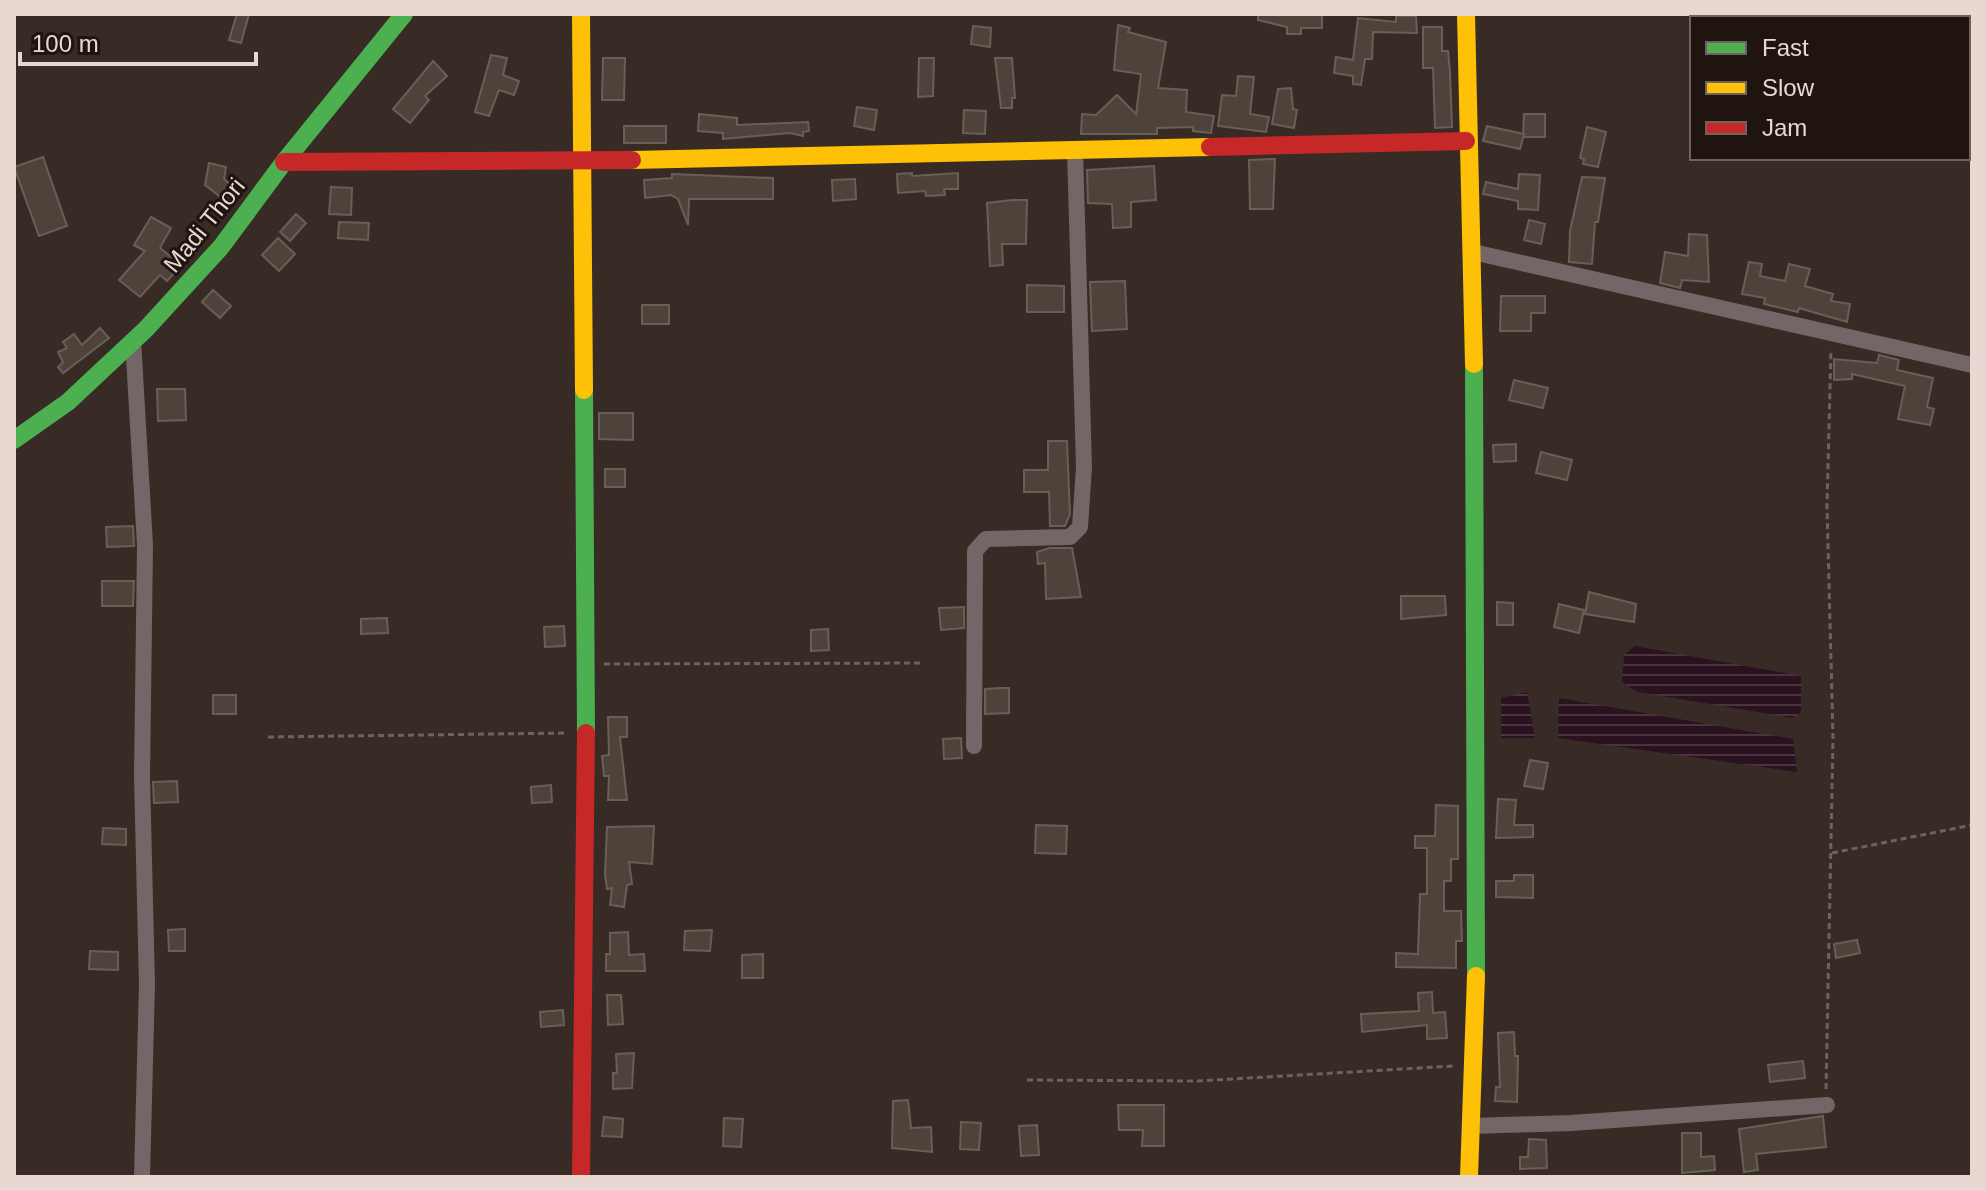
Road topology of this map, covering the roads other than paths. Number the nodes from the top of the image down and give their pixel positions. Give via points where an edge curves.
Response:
1 (404, 14) edge
2 (581, 14) edge
3 (1466, 14) edge
4 (1466, 141) junction
5 (1075, 150) junction
6 (584, 161) junction
7 (284, 162) junction
8 (1473, 252) junction
9 (133, 340) junction
10 (1972, 365) edge
11 (14, 440) edge
12 (974, 746) dead end
13 (1827, 1105) road end
14 (1471, 1126) junction
15 (142, 1177) edge
16 (581, 1177) edge
17 (1469, 1177) edge

1 - 7 street, Madi Thori
2 - 6 street
3 - 4 street
4 - 5 street
4 - 8 street
5 - 6 street
5 - 12 street via 1084,467 1080,527 1070,537 986,539 975,551
6 - 7 street
6 - 16 street via 587,664
7 - 9 street, Madi Thori via 221,247
8 - 10 street
8 - 14 street via 1477,919
9 - 11 street, Madi Thori via 68,402
9 - 15 street via 145,545 142,777 147,984
13 - 14 street
14 - 17 street

